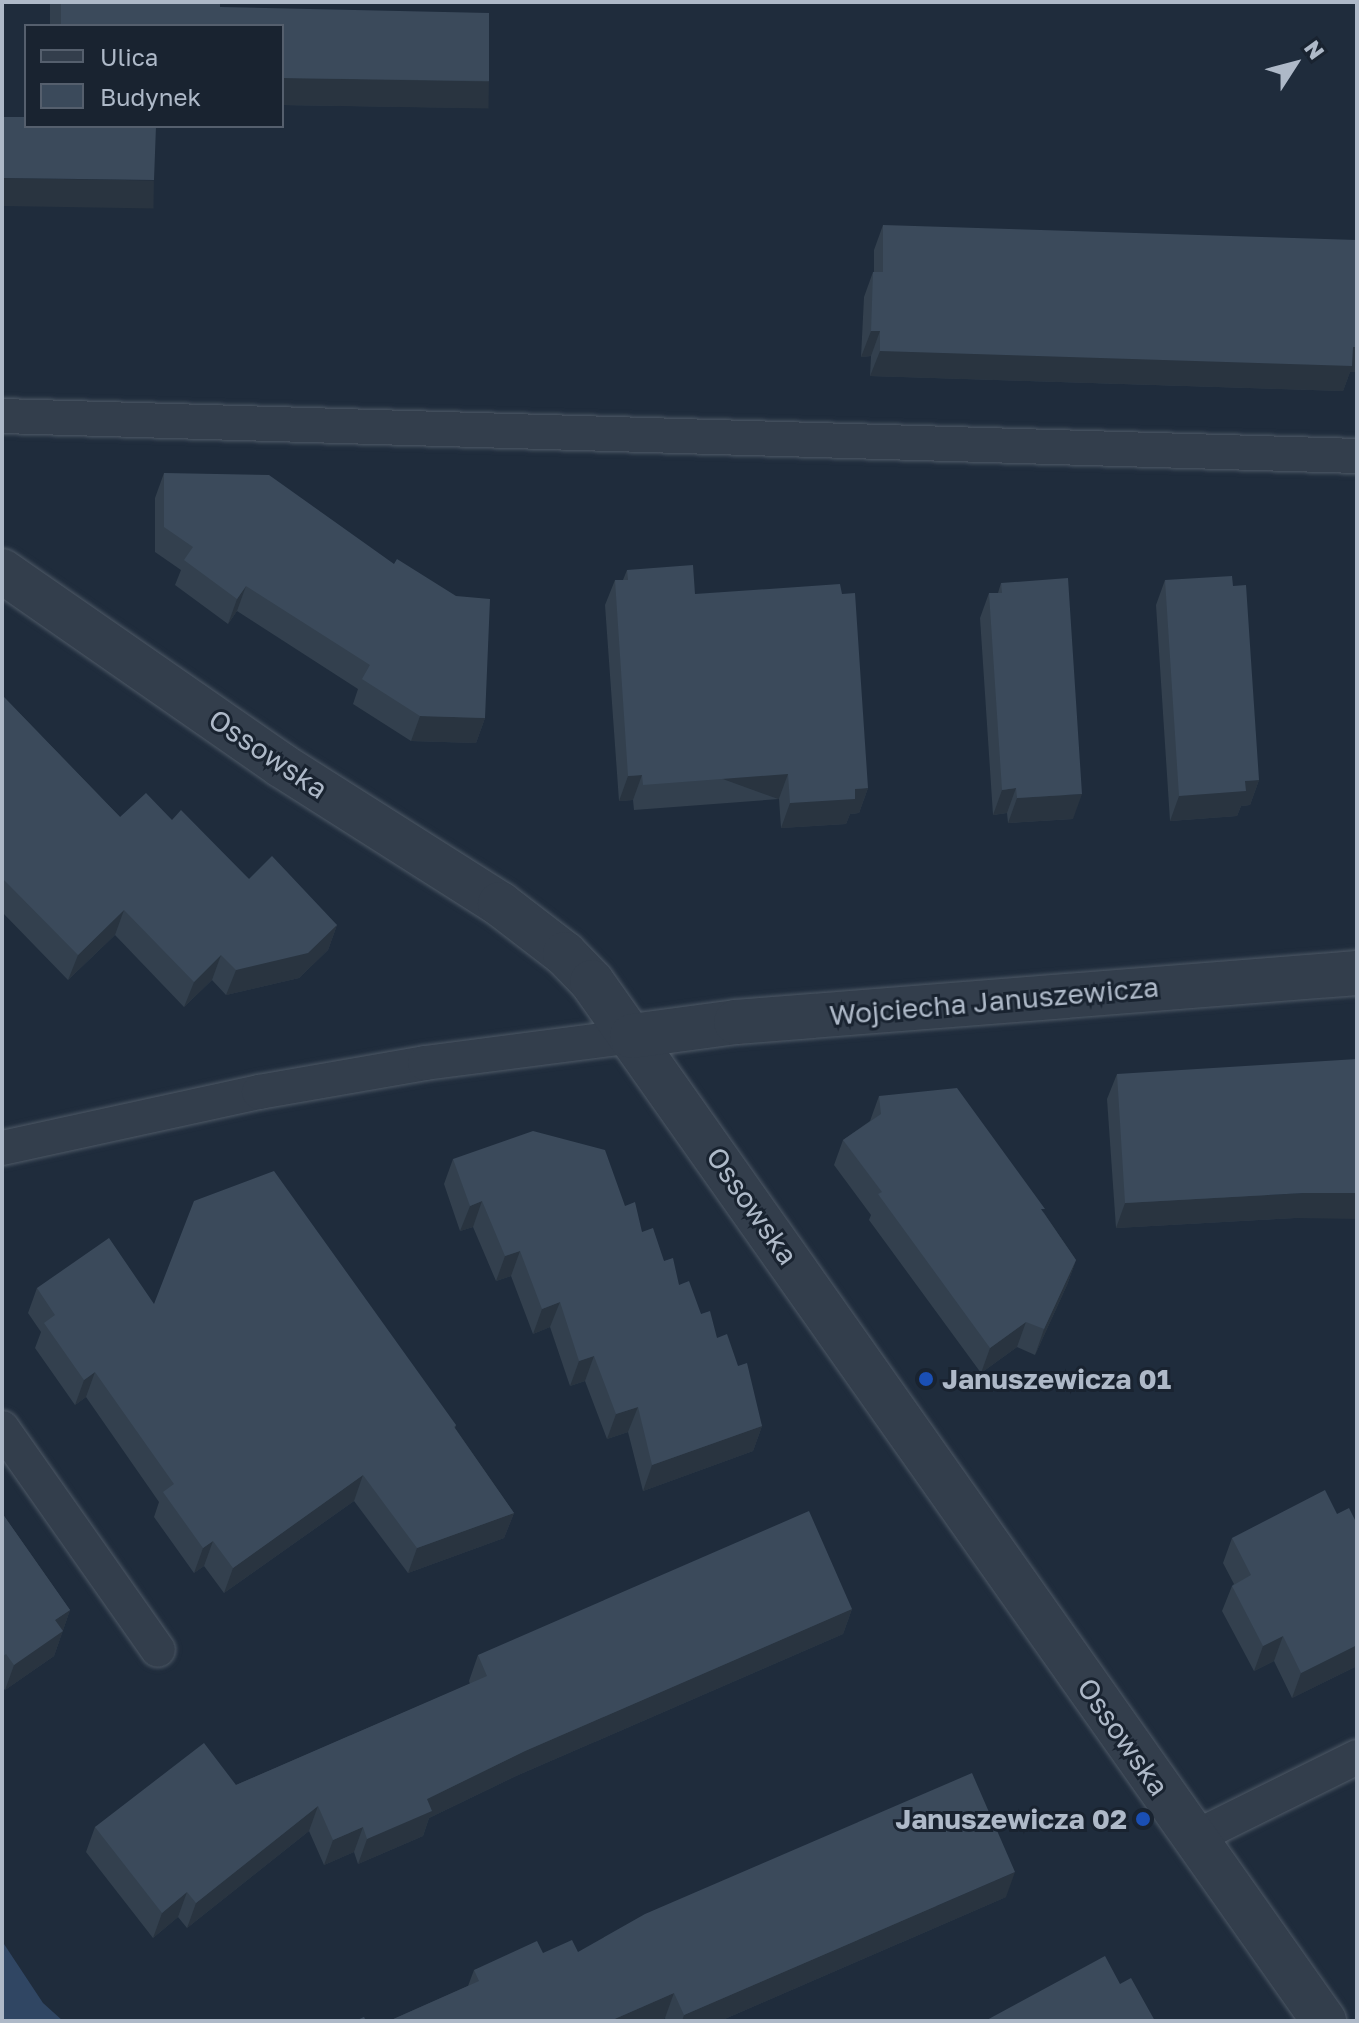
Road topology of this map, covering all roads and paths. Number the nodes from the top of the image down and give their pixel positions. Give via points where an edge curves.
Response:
1 (2, 416) edge
2 (1357, 456) edge
3 (2, 571) edge
4 (1357, 973) edge
5 (632, 1036) junction
6 (2, 1148) edge
7 (2, 1428) edge
8 (158, 1650) dead end
9 (1357, 1757) edge
10 (1194, 1838) junction
11 (1324, 2021) edge

1 - 2 lane
3 - 5 street, Ossowska via 281,765 534,927 592,982
4 - 5 street, Wojciecha Januszewicza via 736,1022
5 - 6 lane via 425,1063
5 - 10 street, Ossowska
7 - 8 lane
9 - 10 lane
10 - 11 street, Ossowska

